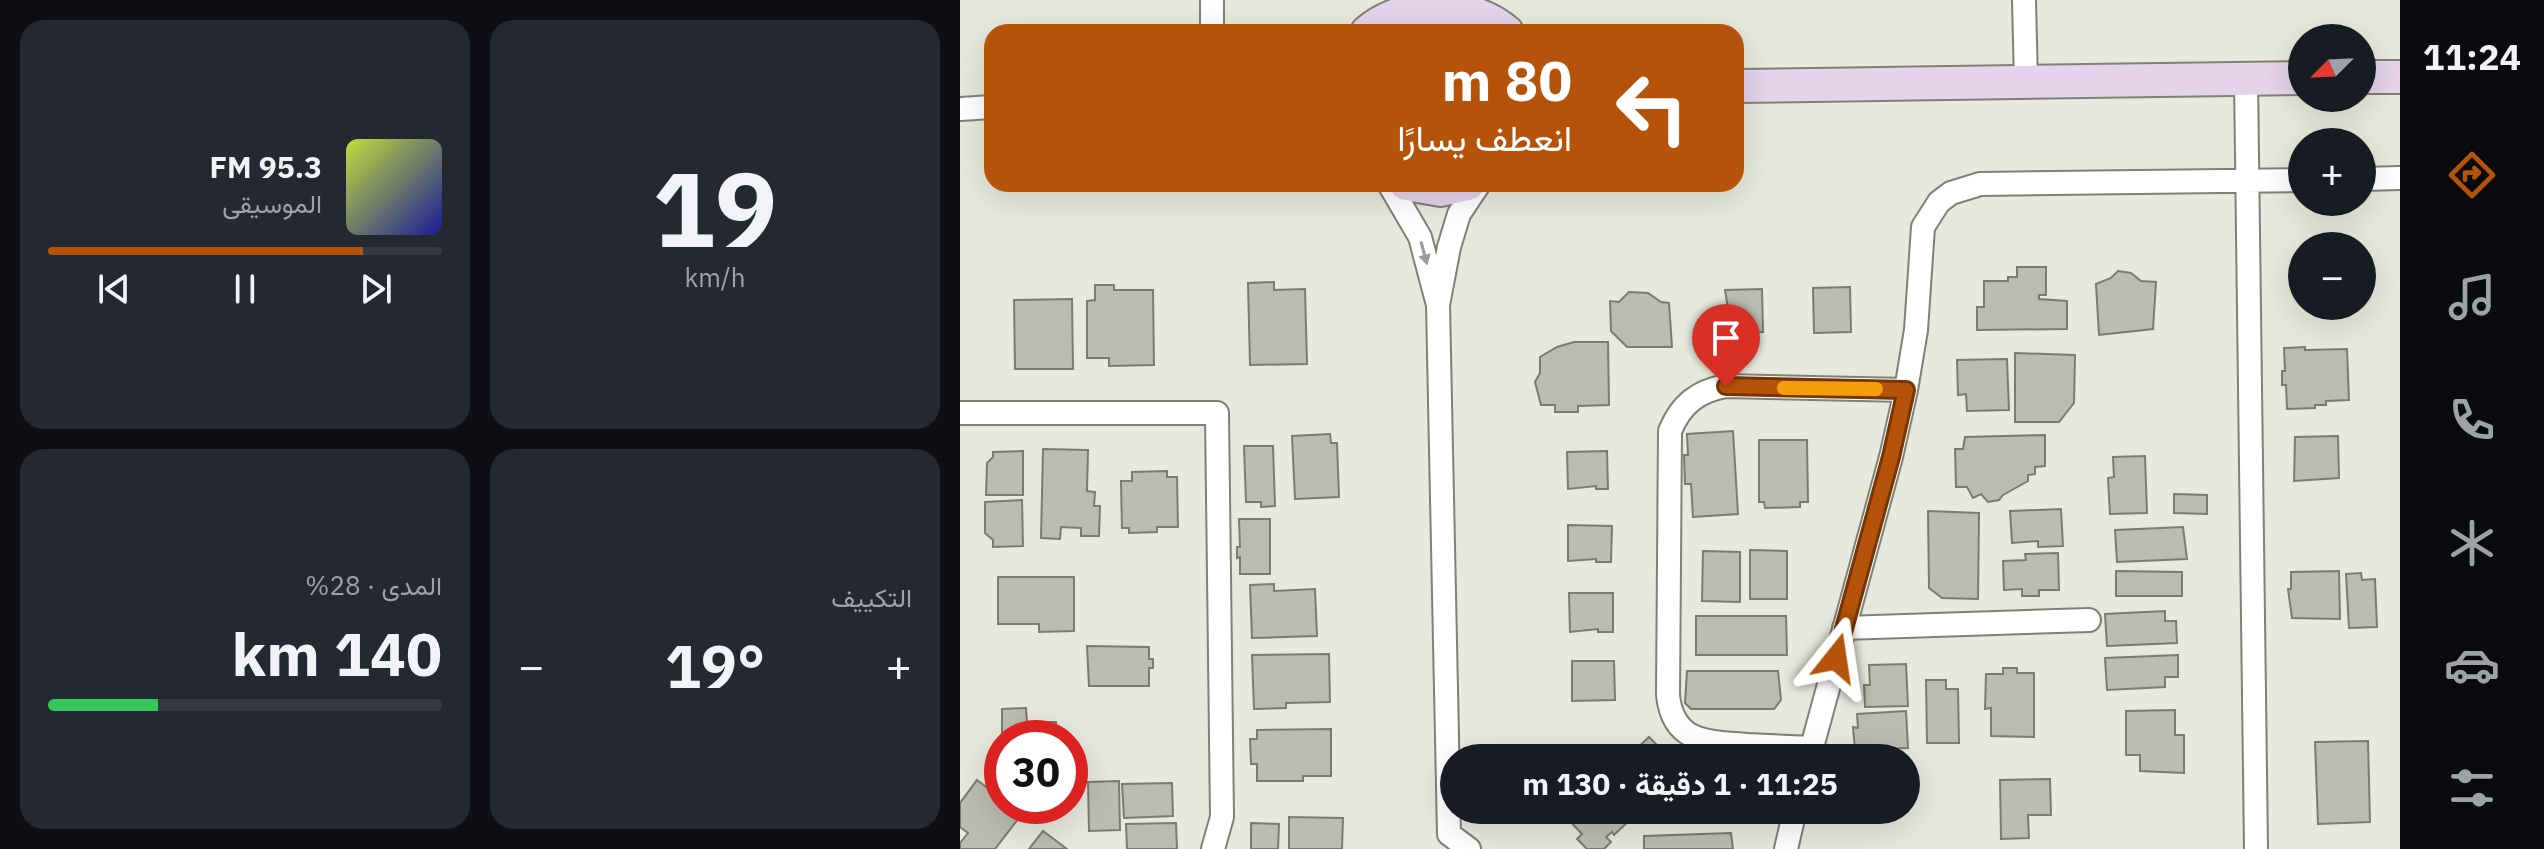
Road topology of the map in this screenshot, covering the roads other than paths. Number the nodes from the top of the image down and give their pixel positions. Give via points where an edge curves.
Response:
1 (1212, 0) edge
2 (2024, 0) edge
3 (1493, 17) edge
4 (1379, 21) edge
5 (1212, 24) edge
6 (2376, 77) edge
7 (2400, 77) edge
8 (2288, 78) edge
9 (2246, 79) junction
10 (2026, 82) junction
11 (1744, 86) edge
12 (984, 108) edge
13 (960, 109) edge
14 (2400, 178) edge
15 (2376, 179) edge
16 (2288, 181) edge
17 (2248, 182) junction
18 (1394, 192) edge
19 (1474, 192) edge
20 (1438, 305) junction
21 (1906, 390) junction
22 (960, 413) edge
23 (2089, 620) dead end
24 (1844, 628) junction
25 (1728, 744) edge
26 (1812, 744) edge
27 (1792, 824) edge
28 (1444, 841) edge
29 (1213, 849) edge
30 (1469, 849) edge
31 (1786, 849) edge
32 (2256, 849) edge

1 - 5 street
2 - 10 street
3 - 4 street via 1451,1 1421,2
6 - 7 street
8 - 9 street
9 - 10 street
9 - 17 street
10 - 11 street
12 - 13 street
14 - 15 street
16 - 17 street
17 - 21 street via 1980,184 1951,193 1923,227
17 - 32 street
18 -> 20 street via 1420,237
19 - 20 street via 1459,214
20 - 28 street
21 - 24 street
21 - 25 street via 1726,386 1686,404 1670,431 1668,695 1673,718 1689,735
22 - 29 street via 1217,413 1222,817
23 - 24 street
24 - 26 street
27 - 31 street
28 - 30 street

